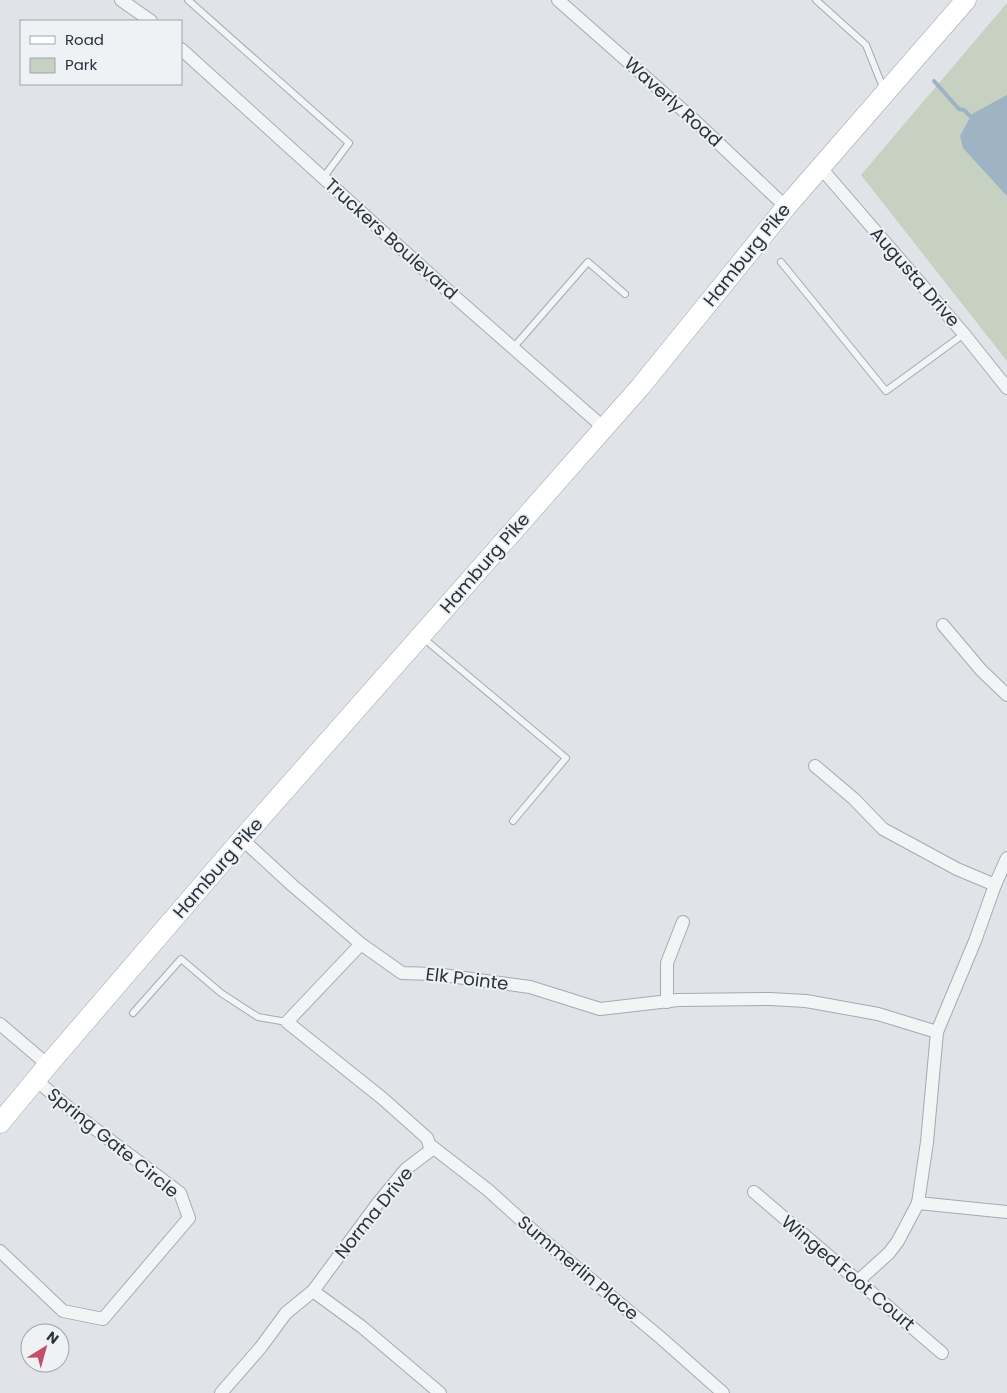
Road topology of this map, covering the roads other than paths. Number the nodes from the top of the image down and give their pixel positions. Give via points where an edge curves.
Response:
1 (121, 0) edge
2 (188, 0) edge
3 (558, 0) edge
4 (816, 0) edge
5 (966, 0) edge
6 (150, 20) edge
7 (182, 50) edge
8 (885, 93) junction
9 (821, 168) junction
10 (323, 178) junction
11 (786, 207) junction
12 (781, 262) dead end
13 (625, 294) dead end
14 (964, 334) junction
15 (512, 348) junction
16 (1007, 388) edge
17 (603, 427) junction
18 (943, 625) dead end
19 (421, 636) junction
20 (1007, 695) edge
21 (815, 766) dead end
22 (513, 821) dead end
23 (242, 839) junction
24 (1007, 858) edge
25 (995, 885) junction
26 (683, 922) dead end
27 (361, 944) junction
28 (666, 1002) junction
29 (133, 1012) dead end
30 (287, 1022) junction
31 (0, 1024) edge
32 (937, 1032) junction
33 (42, 1072) junction
34 (0, 1124) edge
35 (430, 1145) junction
36 (754, 1192) dead end
37 (918, 1203) junction
38 (1007, 1212) edge
39 (0, 1251) edge
40 (858, 1281) junction
41 (314, 1290) junction
42 (942, 1353) dead end
43 (221, 1393) edge
44 (440, 1393) edge
45 (723, 1393) edge

1 - 6 street
2 - 10 lane via 349,143
3 - 11 street, Waverly Road via 693,118
4 - 8 lane via 866,45
5 - 8 main road, Hamburg Pike
7 - 10 street, Truckers Boulevard
8 - 9 main road, Hamburg Pike
9 - 11 main road, Hamburg Pike
9 - 14 street, Augusta Drive
10 - 15 street, Truckers Boulevard
11 - 17 main road, Hamburg Pike via 641,386
12 - 14 lane via 886,391
13 - 15 lane via 588,262
14 - 16 street, Augusta Drive
15 - 17 street, Truckers Boulevard
17 - 19 main road, Hamburg Pike
18 - 20 street
19 - 22 lane via 566,758
19 - 23 main road, Hamburg Pike
21 - 25 street via 883,829
23 - 27 street, Elk Pointe
23 - 33 main road, Hamburg Pike
24 - 25 street
25 - 32 street
26 - 28 street via 667,963
27 - 28 street, Elk Pointe via 402,973 435,974 530,987 600,1010
27 - 30 street
28 - 32 street, Elk Pointe via 806,1001 878,1014
29 - 30 lane via 181,959 221,993 258,1017
30 - 35 street via 382,1098
31 - 33 street
32 - 37 street
33 - 34 main road, Hamburg Pike
33 - 39 street, Spring Gate Circle via 82,1119 180,1193 189,1218 102,1319 63,1311
35 - 41 street, Norma Drive via 431,1150 406,1169 378,1203
35 - 45 street, Summerlin Place via 488,1190
36 - 40 street, Winged Foot Court
37 - 38 street
37 - 40 street via 889,1253
40 - 42 street, Winged Foot Court
41 - 43 street, Norma Drive via 286,1313
41 - 44 street

